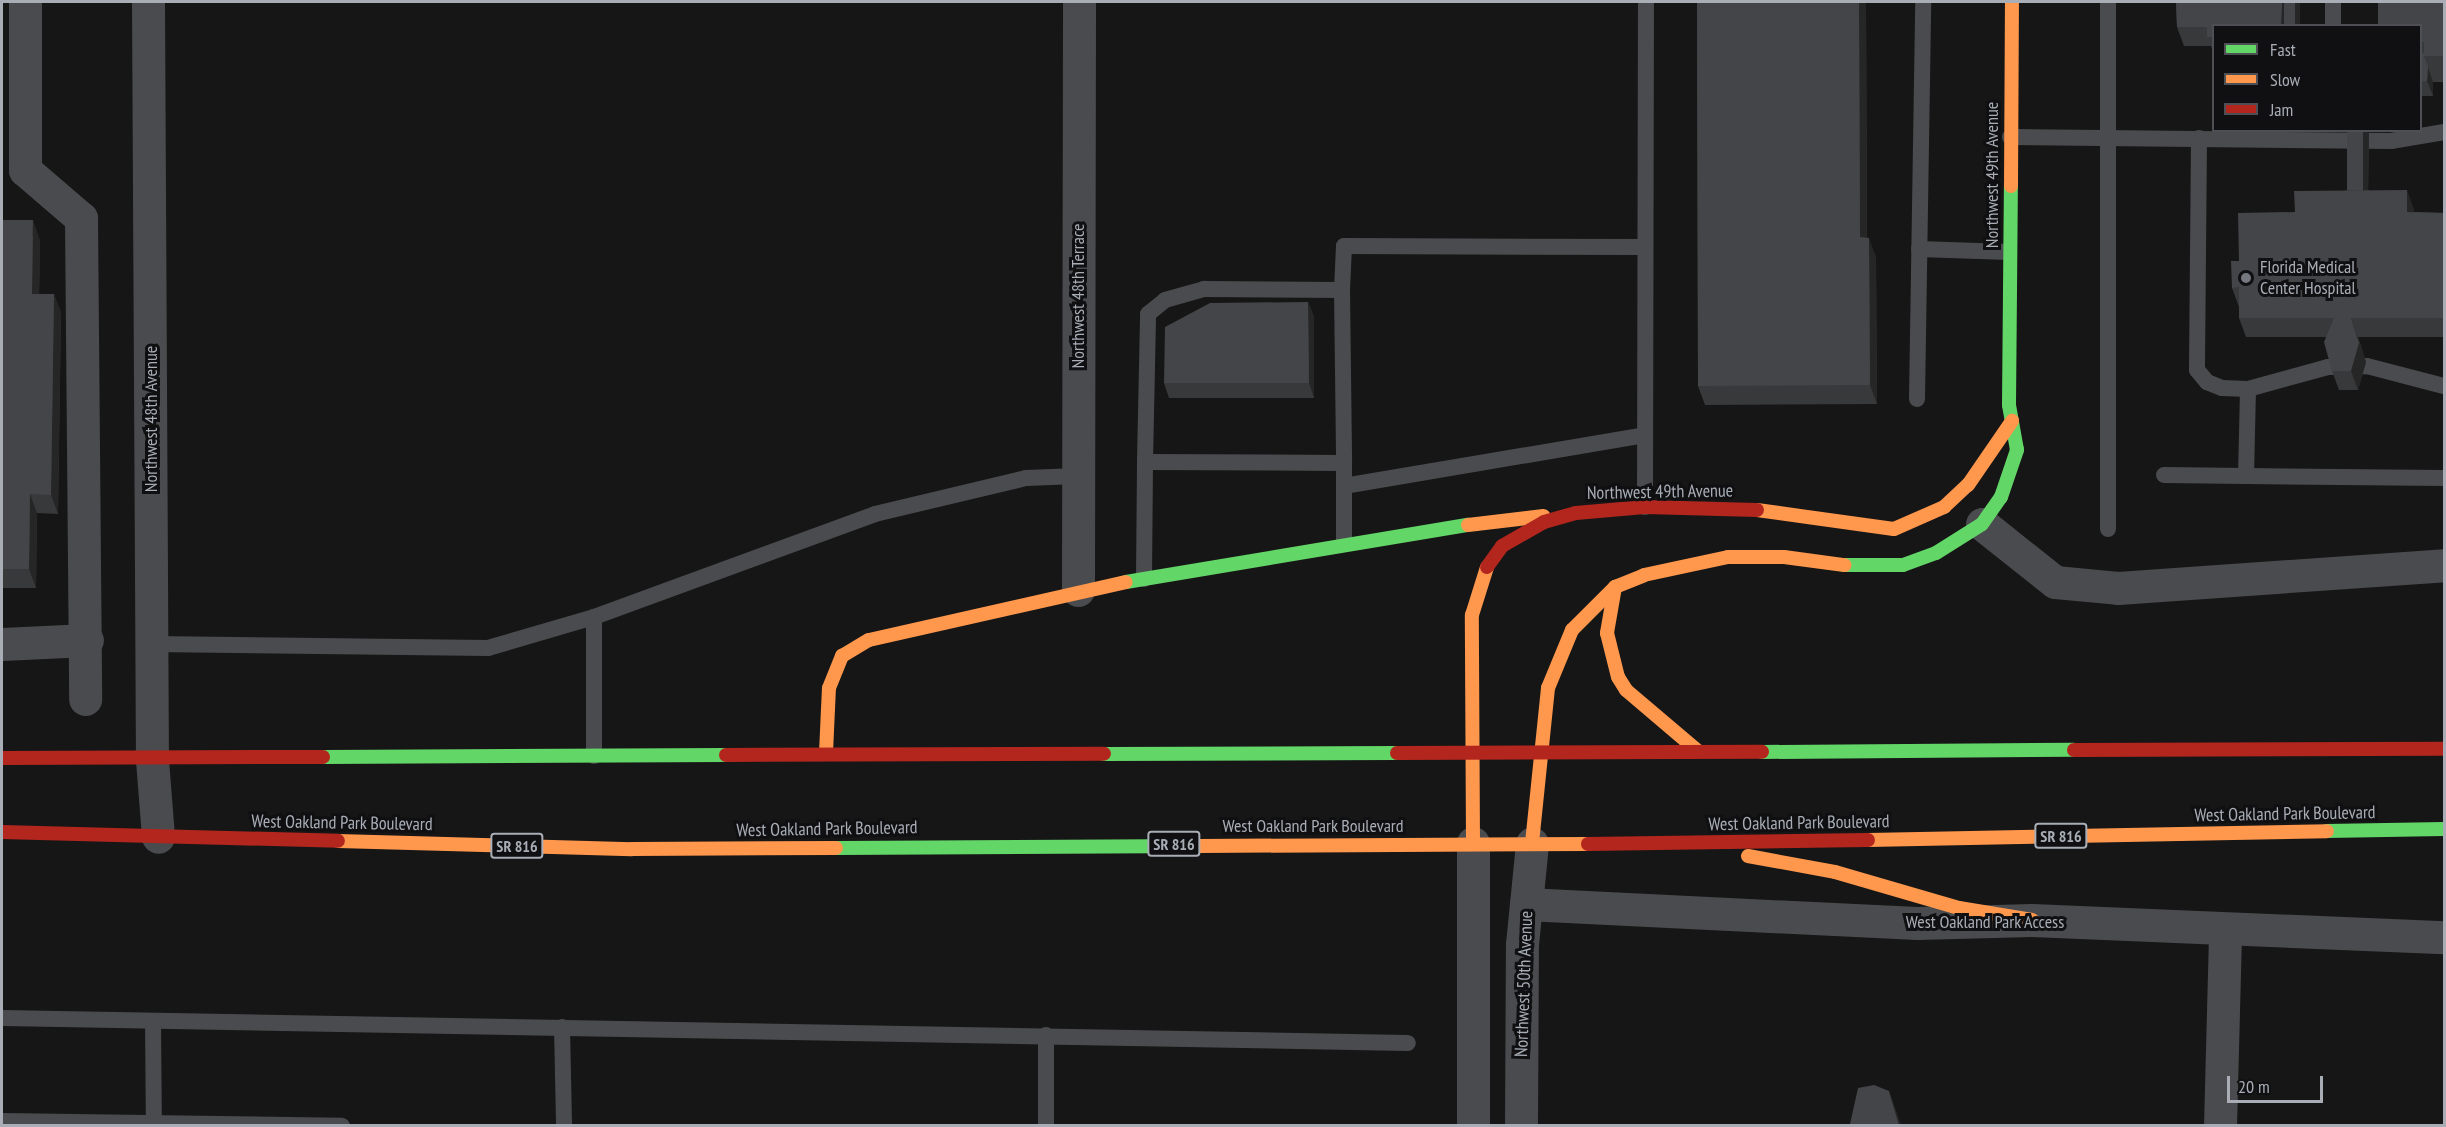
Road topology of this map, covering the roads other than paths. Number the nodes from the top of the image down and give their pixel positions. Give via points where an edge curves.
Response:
1 (25, 2) edge
2 (148, 2) edge
3 (1079, 2) edge
4 (1646, 2) edge
5 (1923, 2) edge
6 (2012, 2) edge
7 (2108, 2) edge
8 (2333, 2) edge
9 (2333, 24) edge
10 (2445, 132) edge
11 (2334, 135) edge
12 (2108, 136) junction
13 (2010, 137) junction
14 (2199, 138) junction
15 (13, 170) edge
16 (1645, 247) junction
17 (1919, 249) junction
18 (2009, 252) junction
19 (1342, 291) junction
20 (2445, 386) edge
21 (2248, 389) junction
22 (1917, 399) dead end
23 (2012, 421) junction
24 (1645, 435) junction
25 (1145, 462) junction
26 (1344, 463) junction
27 (2164, 475) dead end
28 (1078, 476) junction
29 (2246, 476) junction
30 (2445, 478) edge
31 (1344, 486) junction
32 (1645, 507) junction
33 (1576, 513) junction
34 (1982, 524) junction
35 (2108, 529) dead end
36 (1344, 544) junction
37 (2445, 565) edge
38 (1144, 579) junction
39 (1615, 587) junction
40 (1078, 590) junction
41 (594, 617) junction
42 (87, 640) junction
43 (2, 644) edge
44 (152, 644) junction
45 (85, 699) dead end
46 (2445, 749) edge
47 (1541, 751) junction
48 (1698, 751) junction
49 (826, 753) junction
50 (1472, 753) junction
51 (594, 756) junction
52 (2, 758) edge
53 (152, 760) junction
54 (2445, 829) edge
55 (2, 832) edge
56 (158, 837) junction
57 (1473, 843) junction
58 (1532, 843) junction
59 (1678, 843) junction
60 (1526, 904) junction
61 (2032, 920) junction
62 (2225, 929) junction
63 (2445, 936) edge
64 (2, 1018) edge
65 (153, 1021) junction
66 (562, 1027) junction
67 (1046, 1035) junction
68 (1408, 1043) dead end
69 (2, 1121) edge
70 (154, 1124) edge
71 (342, 1125) edge
72 (564, 1125) edge
73 (1046, 1125) edge
74 (1473, 1125) edge
75 (1521, 1125) edge
76 (2220, 1125) edge

1 - 15 street
2 - 44 street, Northwest 48th Avenue
3 - 28 street, Northwest 48th Terrace
4 - 16 lane
5 - 17 lane
6 - 13 main road, Northwest 49th Avenue
7 - 12 lane
8 - 9 lane
10 - 11 lane via 2391,141
11 - 14 lane
12 - 13 lane
12 - 14 lane
12 - 35 lane
13 - 18 main road, Northwest 49th Avenue
14 - 21 lane via 2197,370 2207,382 2222,388
15 - 42 street via 81,218
16 - 19 lane via 1344,246
16 - 24 lane
17 - 18 lane
17 - 22 lane
18 - 23 main road, Northwest 49th Avenue
19 - 25 lane via 1204,289 1165,300 1148,314
19 - 26 lane
20 - 21 lane via 2367,366 2328,367
21 - 29 lane
23 - 32 main road, Northwest 49th Avenue via 1968,485 1944,507 1894,529 1751,509
23 - 34 main road, Northwest 49th Avenue via 2017,450 2011,474
24 - 31 lane
24 - 32 lane
25 - 26 lane
25 - 38 lane
26 - 31 lane
27 - 29 lane
28 - 40 street, Northwest 48th Terrace
28 - 41 lane via 1026,478 875,514
29 - 30 lane
31 - 36 lane
32 - 33 main road, Northwest 49th Avenue
33 - 36 main road via 1430,529
33 - 50 main road, Northwest 49th Avenue via 1544,522 1502,546 1489,562 1477,589 1470,641
34 - 37 street via 2055,582 2118,588
34 - 39 main road, Northwest 49th Avenue via 1936,553 1903,565 1862,567 1784,557 1728,557 1644,575
36 - 38 main road
38 - 40 main road
39 - 47 main road, Northwest 49th Avenue via 1572,630 1548,688
39 - 48 main road via 1607,633 1618,677 1626,690
40 - 49 main road via 869,640 842,656 826,697
41 - 44 lane via 488,648
41 - 51 lane
42 - 43 street
42 - 45 street
44 - 53 street, Northwest 48th Avenue
46 - 48 main road
47 - 48 main road
47 - 50 main road
47 - 58 main road, Northwest 49th Avenue
49 - 50 main road
49 - 51 main road
50 - 57 main road, Northwest 49th Avenue
51 - 53 main road
52 - 53 main road
53 - 56 street, Northwest 48th Avenue
54 - 59 main road, West Oakland Park Boulevard / SR 816
55 - 56 main road, West Oakland Park Boulevard / SR 816
56 - 57 main road, West Oakland Park Boulevard / SR 816 via 632,849
57 - 58 main road, West Oakland Park Boulevard / SR 816
57 - 74 street
58 - 59 main road, West Oakland Park Boulevard / SR 816
58 - 60 street, Northwest 50th Avenue
59 - 61 main road via 1835,873 1948,905
60 - 61 street, West Oakland Park Access via 1917,923
60 - 75 street, Northwest 50th Avenue via 1521,944
61 - 62 street, West Oakland Park Access
62 - 63 street, West Oakland Park Access
62 - 76 street
64 - 65 lane
65 - 66 lane
65 - 70 lane
66 - 67 lane
66 - 72 lane
67 - 68 lane
67 - 73 lane
69 - 70 lane
70 - 71 lane

